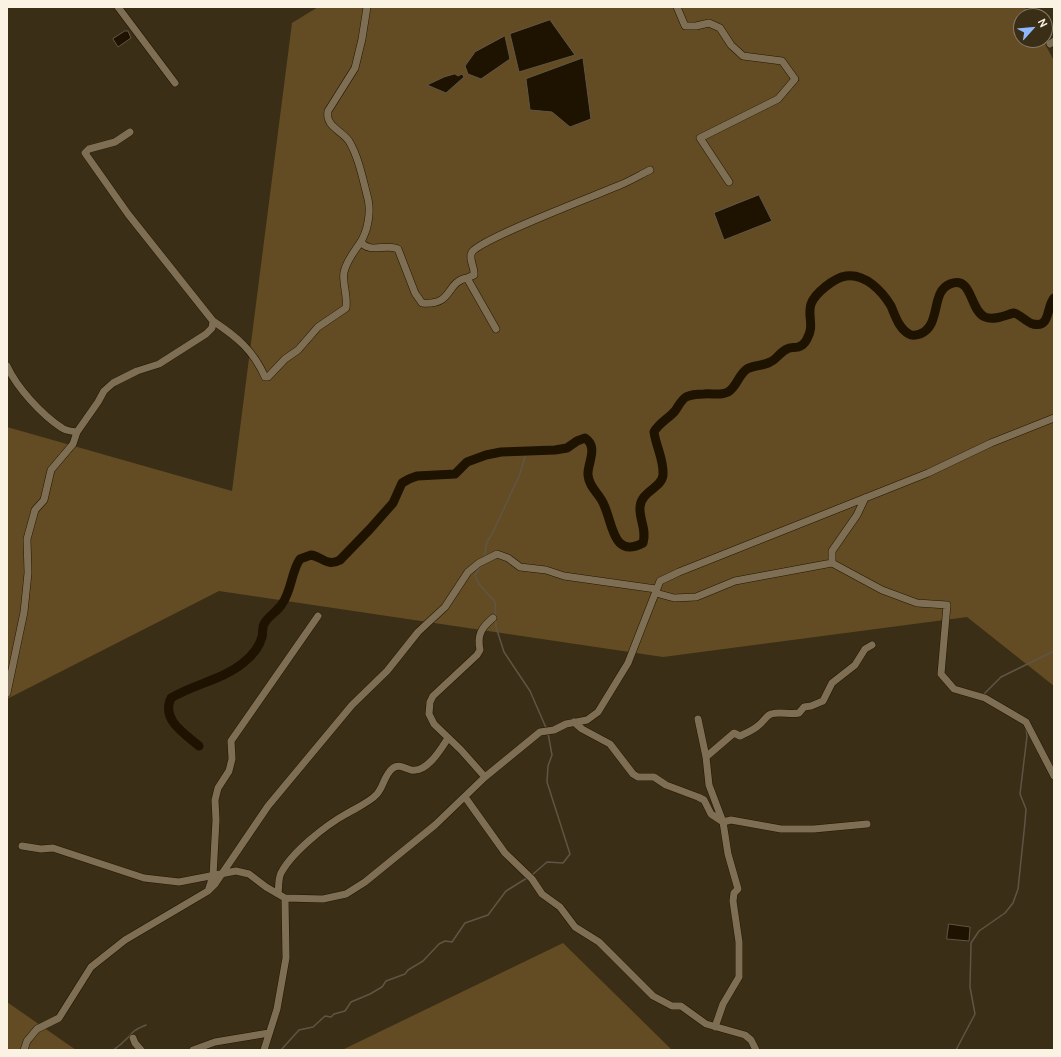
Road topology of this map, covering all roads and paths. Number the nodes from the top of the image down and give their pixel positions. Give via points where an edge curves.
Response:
1 (118, 7) edge
2 (367, 7) edge
3 (677, 7) edge
4 (175, 83) dead end
5 (130, 132) dead end
6 (650, 170) dead end
7 (729, 182) dead end
8 (361, 242) junction
9 (467, 278) junction
10 (213, 321) junction
11 (496, 329) dead end
12 (7, 366) edge
13 (1054, 418) edge
14 (77, 432) junction
15 (865, 498) junction
16 (832, 563) junction
17 (656, 591) junction
18 (318, 616) dead end
19 (493, 618) dead end
20 (872, 645) dead end
21 (7, 693) edge
22 (698, 719) dead end
23 (574, 722) junction
24 (448, 738) junction
25 (706, 757) junction
26 (1054, 776) edge
27 (485, 777) junction
28 (464, 797) junction
29 (723, 822) junction
30 (867, 824) dead end
31 (22, 846) dead end
32 (217, 875) junction
33 (278, 894) junction
34 (285, 898) junction
35 (715, 1027) junction
36 (269, 1033) junction
37 (134, 1038) dead end
38 (24, 1050) edge
39 (141, 1050) edge
40 (193, 1050) edge
41 (264, 1050) edge
42 (756, 1050) edge

1 - 4 street
2 - 8 street via 354,68 327,116 328,121 348,140 358,158 368,201 369,221
3 - 7 street via 686,26 709,23 720,28 731,45 743,56 782,61 795,79 778,99 700,138
5 - 10 street via 115,142 89,149 85,153 128,214
6 - 9 street via 622,185 477,247 471,258 475,268 474,275
8 - 9 street via 364,247 393,246 398,249 415,293 422,303 443,300 456,283
8 - 10 street via 347,262 344,273 346,308 318,327 298,350 285,359 268,377 264,377 259,364 238,338
9 - 11 street
10 - 14 street via 212,328 206,334 159,364 113,383 104,391
12 - 14 street via 18,386 34,403 63,429
13 - 15 street
14 - 21 street via 73,444 51,470 44,500 35,510 26,539 28,573 24,612
15 - 16 street via 832,551
15 - 17 street via 679,572 660,582
16 - 17 street via 735,581 696,597 674,598
16 - 26 street via 882,590 917,603 947,605 941,674 954,689 985,698 1026,722
17 - 23 street via 628,663 598,712 587,720
17 - 32 street via 520,566 497,554 479,563 468,572 445,607 418,632 387,671 352,705 268,806
18 - 32 street via 231,741 232,759 229,771 218,788 215,800
19 - 24 street via 481,629 478,642 480,650 477,655 441,687 430,702 430,719
20 - 25 street via 865,649 855,665 832,683 823,701 804,707 799,713 791,715 781,712 769,715 759,726 747,733 740,736 734,733
22 - 25 street
23 - 27 street via 554,730 540,732
23 - 29 street via 610,744 633,774 638,777 654,777 666,785 698,796 704,800 711,814
24 - 27 street
24 - 33 street via 432,760 419,769 412,770 401,766 392,769 377,794 341,817 288,862 280,874
25 - 29 street via 709,785
27 - 28 street
28 - 34 street via 435,825 346,894 323,899
28 - 35 street via 505,853 532,878 542,894 567,914 575,927 599,942 653,996 672,1006 681,1006 700,1021
29 - 30 street via 730,820 801,829
29 - 35 street via 726,848 738,890 734,893 733,901 740,968
31 - 32 street via 53,848 144,878 179,882
32 - 33 street via 236,872 249,874
32 - 38 street via 215,884 208,891 125,940 91,967 59,1018 37,1029 27,1041
33 - 34 street
34 - 36 street via 286,958 277,1009
35 - 42 street via 745,1035
36 - 40 street via 215,1042
36 - 41 street
37 - 39 street

